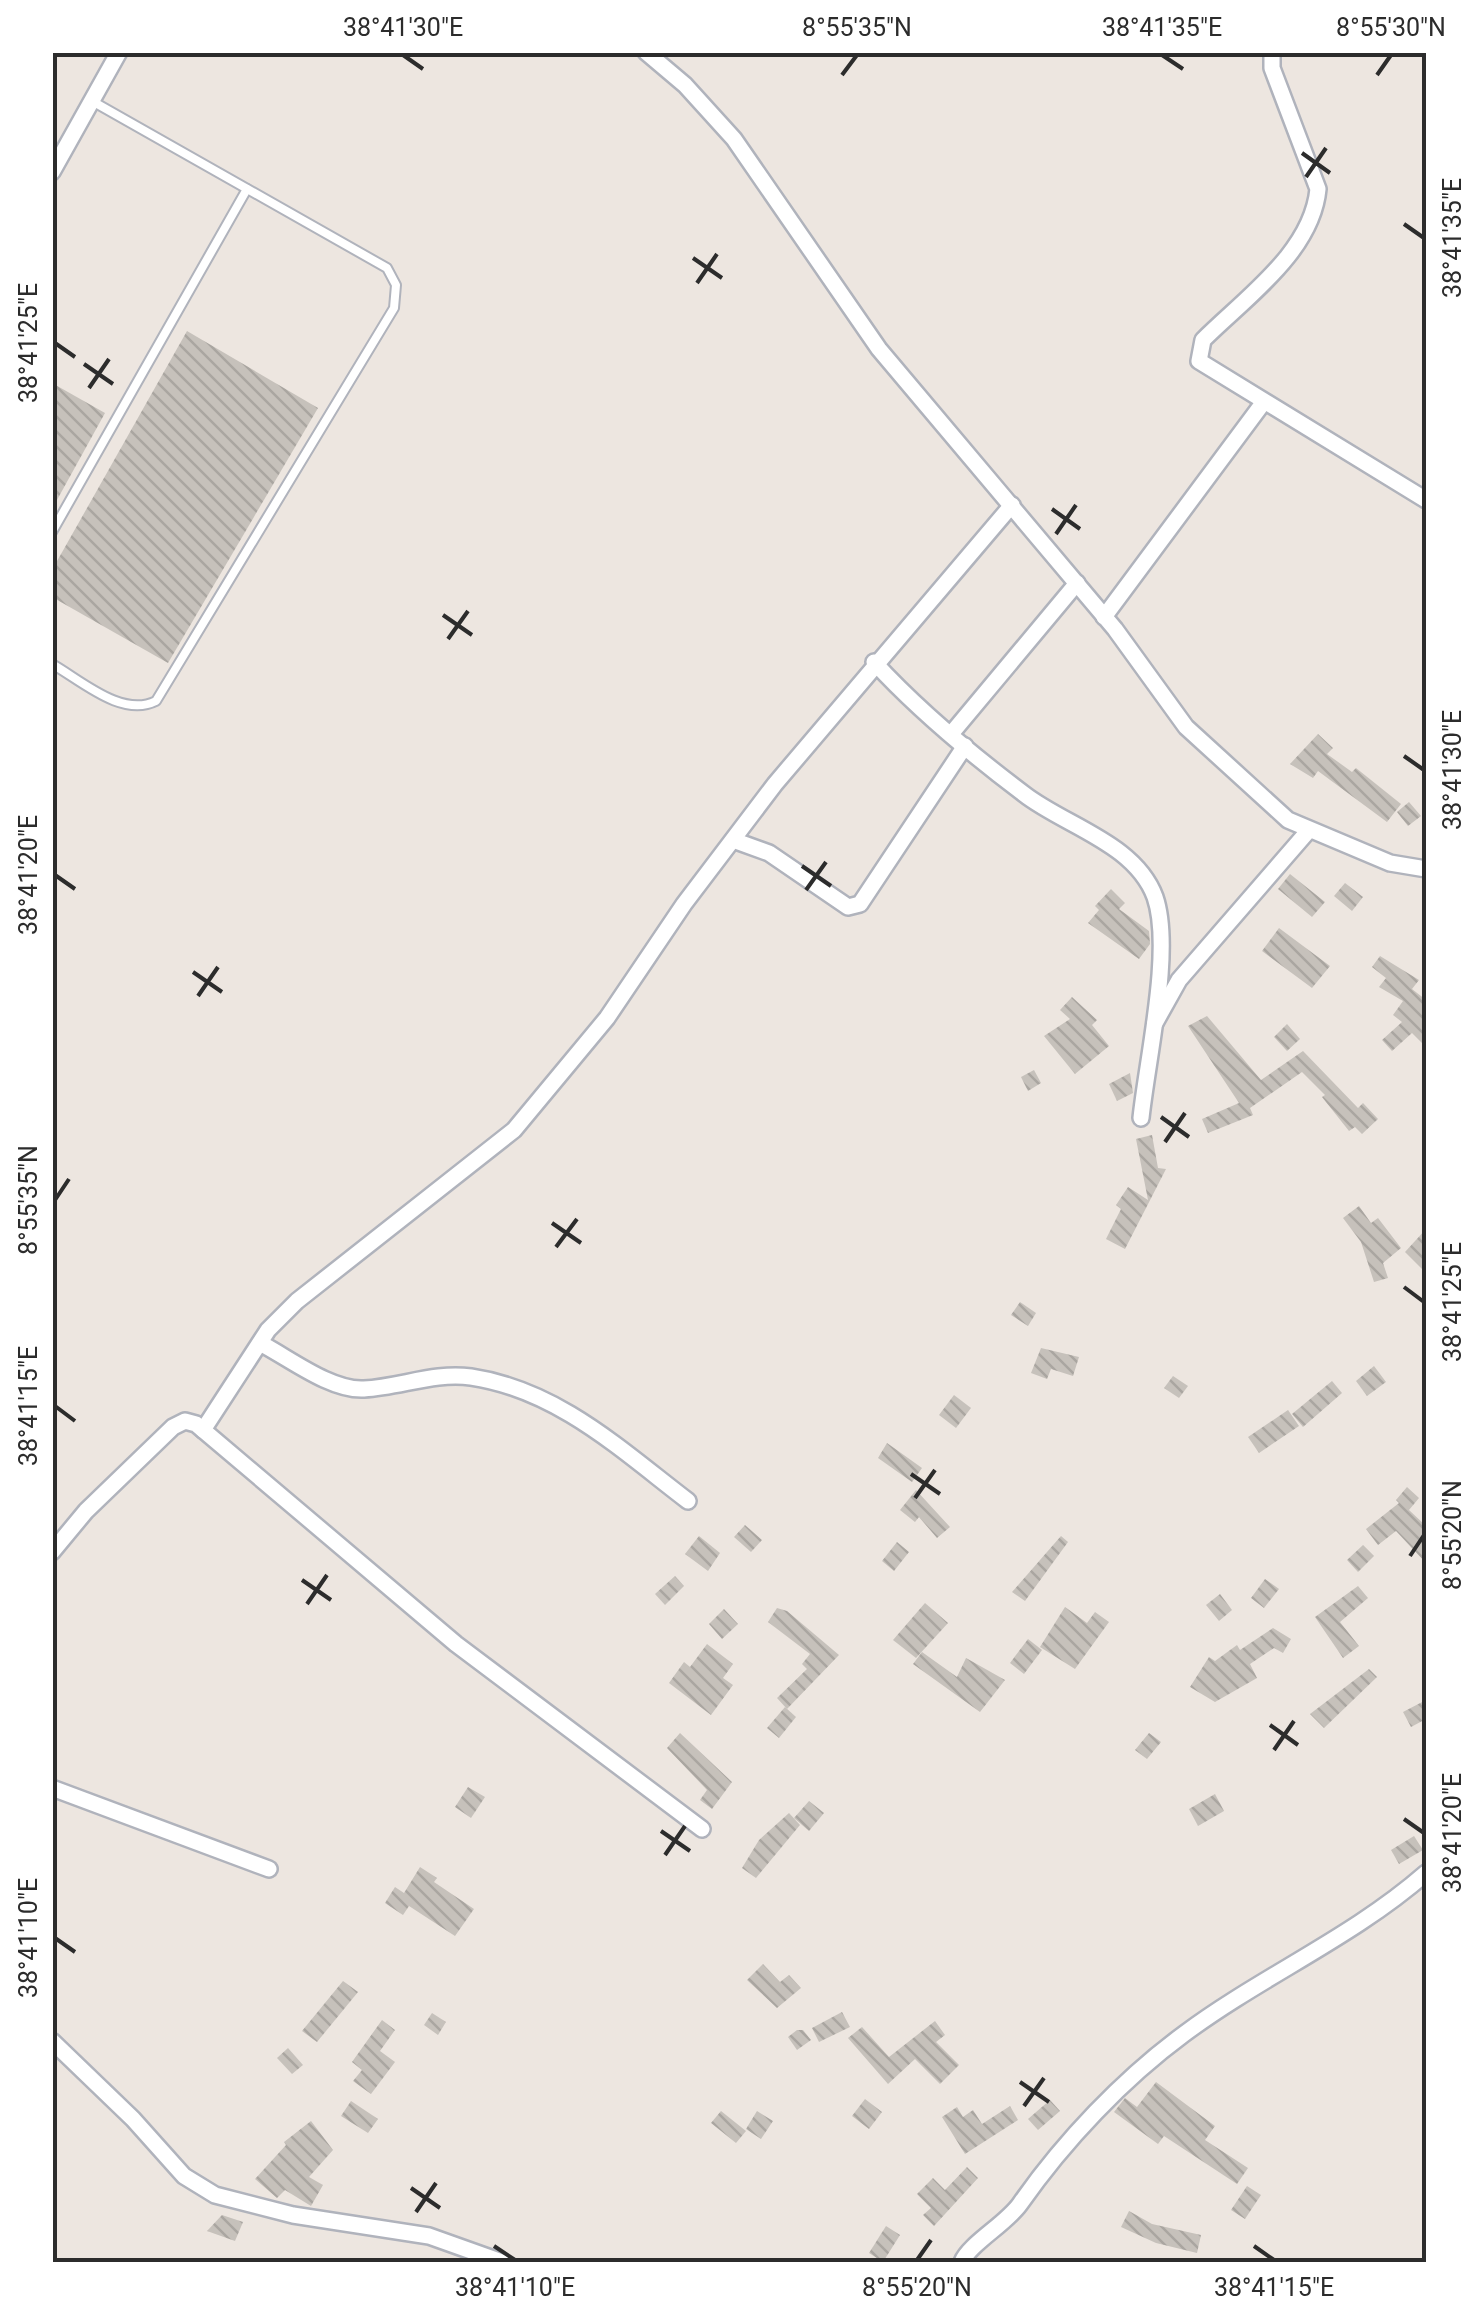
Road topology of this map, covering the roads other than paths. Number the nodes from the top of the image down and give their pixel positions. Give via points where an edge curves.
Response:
1 (119, 52) edge
2 (646, 52) edge
3 (1272, 52) edge
4 (92, 101) junction
5 (52, 172) edge
6 (247, 189) junction
7 (1262, 403) junction
8 (1426, 500) edge
9 (1012, 506) junction
10 (52, 532) edge
11 (1077, 583) junction
12 (1104, 616) junction
13 (874, 662) junction
14 (52, 664) edge
15 (951, 734) junction
16 (965, 746) junction
17 (1309, 830) junction
18 (732, 840) junction
19 (1426, 869) edge
20 (1151, 1031) junction
21 (1141, 1118) dead end
22 (260, 1343) junction
23 (203, 1430) junction
24 (688, 1501) dead end
25 (52, 1552) edge
26 (52, 1788) edge
27 (702, 1829) dead end
28 (269, 1869) dead end
29 (1426, 1874) edge
30 (52, 2042) edge
31 (502, 2262) edge
32 (962, 2262) edge

1 - 4 street
2 - 9 street via 734,140 879,349
3 - 7 street via 1318,189 1316,207 1296,246 1197,352 1204,368
4 - 5 street
4 - 6 lane
6 - 10 lane
6 - 14 lane via 387,268 396,285 394,308 156,701 143,708 123,704
7 - 8 street
7 - 12 street
9 - 11 street
9 - 13 street
11 - 12 street
11 - 15 street
12 - 17 street via 1186,728 1288,820
13 - 15 street
13 - 18 street
15 - 16 street
16 - 18 street via 860,904 838,902 768,853
16 - 20 street via 1143,875 1155,897 1162,938
17 - 19 street via 1390,864
17 - 20 street via 1178,980
18 - 22 street via 607,1018 514,1130 297,1301
20 - 21 street
22 - 23 street
22 - 24 street via 361,1390 442,1376 514,1388 570,1411
23 - 25 street via 186,1421 172,1427
23 - 27 street via 456,1644
26 - 28 street
29 - 32 street via 1186,2032 1135,2074
30 - 31 street via 184,2176 215,2195 429,2236

